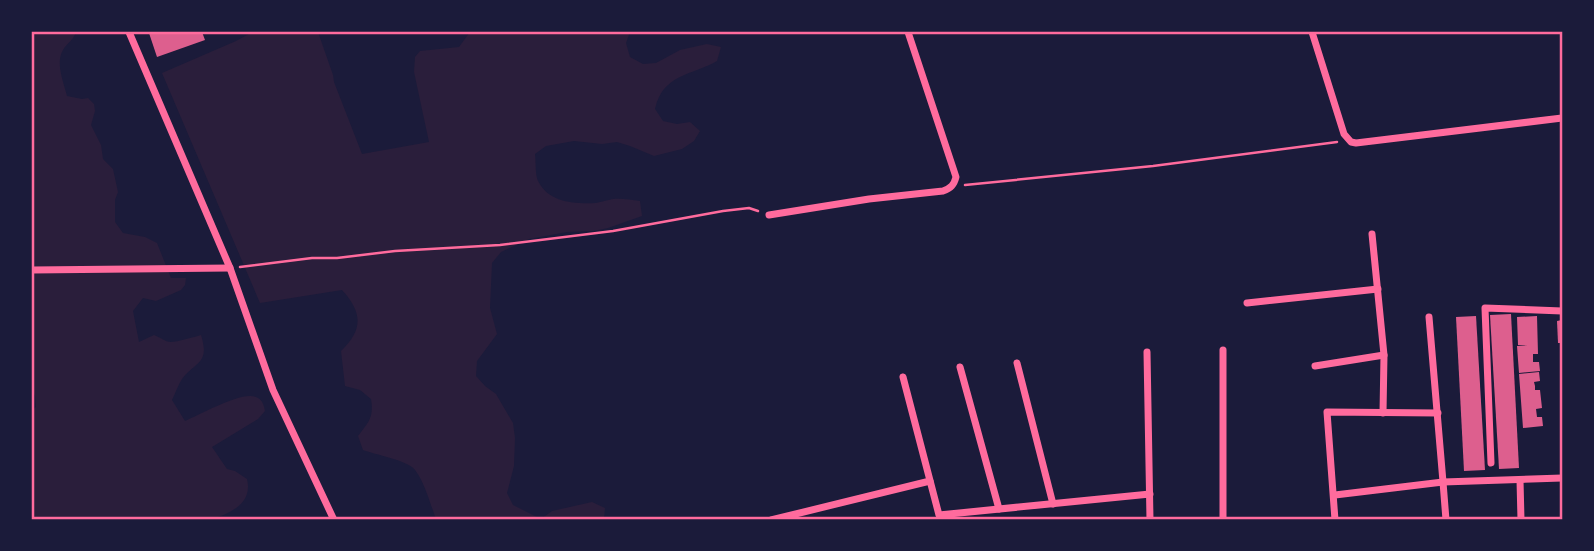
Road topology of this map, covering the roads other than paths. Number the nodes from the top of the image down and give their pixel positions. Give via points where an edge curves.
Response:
1 (129, 32) edge
2 (908, 32) edge
3 (1312, 32) edge
4 (1563, 118) edge
5 (769, 215) road end
6 (1372, 234) dead end
7 (230, 268) junction
8 (32, 270) edge
9 (1378, 289) junction
10 (1247, 303) dead end
11 (1563, 311) edge
12 (1429, 317) dead end
13 (1223, 350) dead end
14 (1147, 352) dead end
15 (1384, 355) junction
16 (1017, 363) dead end
17 (1315, 366) dead end
18 (960, 367) dead end
19 (903, 377) dead end
20 (1383, 413) junction
21 (1437, 413) junction
22 (1491, 463) dead end
23 (1563, 478) edge
24 (1520, 480) junction
25 (930, 481) junction
26 (1443, 482) junction
27 (1150, 494) junction
28 (1335, 495) junction
29 (1054, 504) junction
30 (999, 509) junction
31 (334, 520) edge
32 (771, 520) edge
33 (1150, 520) edge
34 (1223, 520) edge
35 (1335, 520) edge
36 (1446, 520) edge
37 (1521, 520) edge

1 - 7 street
2 - 5 street via 955,184 943,191
3 - 4 street via 1344,134 1356,143
6 - 9 street
7 - 8 street
7 - 31 street via 273,390
9 - 10 street
9 - 15 street
11 - 22 street via 1485,308
12 - 21 street
13 - 34 street
14 - 27 street
15 - 17 street
15 - 20 street
16 - 29 street
18 - 30 street
19 - 25 street
20 - 21 street
20 - 28 street via 1327,412
21 - 26 street
23 - 24 street
24 - 26 street
24 - 37 street
25 - 30 street via 939,515
25 - 32 street
26 - 28 street
26 - 36 street
27 - 29 street
27 - 33 street
28 - 35 street
29 - 30 street

